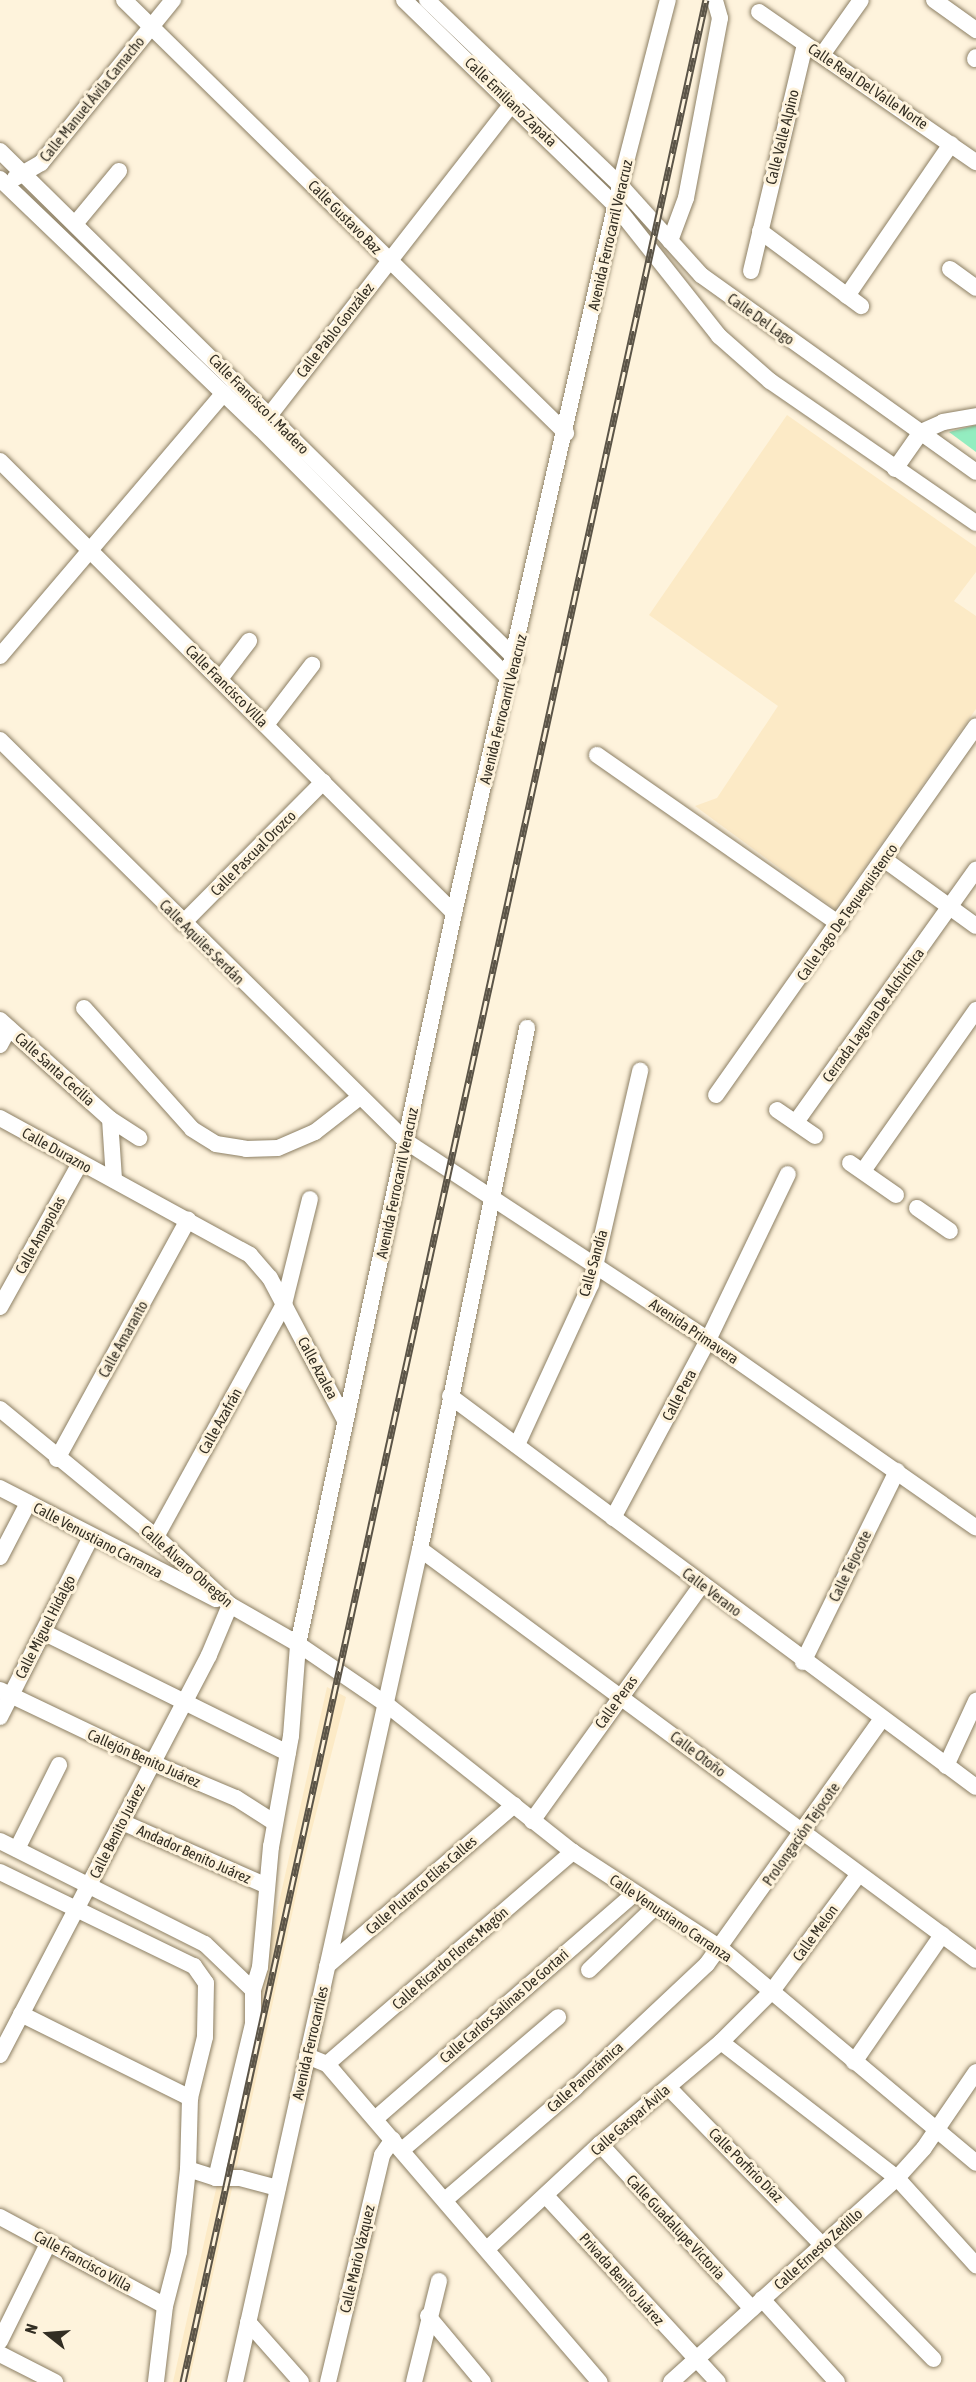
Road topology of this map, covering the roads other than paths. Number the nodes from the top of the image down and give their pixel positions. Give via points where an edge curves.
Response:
1 (124, 0) edge
2 (173, 0) edge
3 (404, 0) edge
4 (427, 0) edge
5 (668, 0) edge
6 (715, 0) edge
7 (861, 0) edge
8 (934, 0) edge
9 (759, 12) dead end
10 (152, 26) junction
11 (976, 30) edge
12 (805, 44) junction
13 (822, 55) junction
14 (518, 97) junction
15 (951, 144) junction
16 (0, 151) edge
17 (976, 162) edge
18 (119, 171) dead end
19 (24, 174) junction
20 (1, 182) edge
21 (620, 184) junction
22 (616, 206) junction
23 (75, 224) junction
24 (760, 231) junction
25 (670, 241) junction
26 (389, 261) junction
27 (950, 269) dead end
28 (696, 271) junction
29 (751, 271) dead end
30 (975, 287) edge
31 (681, 288) junction
32 (847, 296) junction
33 (861, 306) dead end
34 (224, 393) junction
35 (270, 414) junction
36 (976, 416) edge
37 (260, 428) junction
38 (921, 432) junction
39 (566, 433) junction
40 (0, 461) edge
41 (895, 469) junction
42 (976, 472) edge
43 (976, 523) edge
44 (91, 550) junction
45 (249, 641) dead end
46 (0, 656) edge
47 (515, 658) junction
48 (312, 665) dead end
49 (220, 679) junction
50 (509, 679) junction
51 (266, 725) junction
52 (976, 726) edge
53 (0, 740) edge
54 (597, 754) dead end
55 (323, 782) junction
56 (885, 860) junction
57 (976, 870) edge
58 (950, 907) junction
59 (454, 913) junction
60 (183, 924) junction
61 (839, 924) junction
62 (976, 926) edge
63 (84, 1008) dead end
64 (976, 1010) edge
65 (5, 1024) edge
66 (527, 1029) dead end
67 (0, 1045) edge
68 (640, 1071) dead end
69 (716, 1095) dead end
70 (360, 1097) junction
71 (777, 1110) dead end
72 (0, 1118) edge
73 (110, 1119) junction
74 (796, 1122) junction
75 (815, 1136) dead end
76 (140, 1138) dead end
77 (407, 1142) junction
78 (80, 1163) junction
79 (788, 1174) dead end
80 (114, 1180) junction
81 (896, 1195) dead end
82 (492, 1197) junction
83 (310, 1199) dead end
84 (917, 1208) dead end
85 (188, 1220) junction
86 (950, 1232) dead end
87 (594, 1265) junction
88 (284, 1304) junction
89 (0, 1308) edge
90 (708, 1340) junction
91 (450, 1396) junction
92 (0, 1409) edge
93 (345, 1420) junction
94 (517, 1445) junction
95 (57, 1459) junction
96 (897, 1471) junction
97 (0, 1488) edge
98 (28, 1503) junction
99 (613, 1518) junction
100 (976, 1528) edge
101 (91, 1537) junction
102 (156, 1537) junction
103 (420, 1549) junction
104 (0, 1557) edge
105 (702, 1584) junction
106 (230, 1605) junction
107 (43, 1632) junction
108 (298, 1644) junction
109 (803, 1662) junction
110 (5, 1693) edge
111 (620, 1696) junction
112 (186, 1700) junction
113 (976, 1701) edge
114 (386, 1704) junction
115 (0, 1717) edge
116 (881, 1720) junction
117 (288, 1753) junction
118 (153, 1764) junction
119 (59, 1765) dead end
120 (946, 1766) junction
121 (976, 1787) edge
122 (514, 1805) junction
123 (532, 1821) junction
124 (122, 1822) junction
125 (275, 1823) junction
126 (802, 1832) junction
127 (0, 1841) edge
128 (16, 1849) junction
129 (573, 1852) junction
130 (0, 1872) edge
131 (858, 1875) junction
132 (89, 1886) junction
133 (267, 1886) junction
134 (634, 1894) junction
135 (655, 1907) junction
136 (76, 1911) junction
137 (942, 1935) junction
138 (720, 1948) junction
139 (976, 1960) edge
140 (327, 1966) junction
141 (589, 1970) dead end
142 (253, 1990) junction
143 (772, 1991) junction
144 (21, 2014) junction
145 (558, 2016) dead end
146 (721, 2042) junction
147 (0, 2055) edge
148 (307, 2056) junction
149 (854, 2062) junction
150 (327, 2064) junction
151 (976, 2072) edge
152 (668, 2087) junction
153 (190, 2098) junction
154 (375, 2119) junction
155 (934, 2131) junction
156 (600, 2144) junction
157 (397, 2145) junction
158 (976, 2163) edge
159 (188, 2169) junction
160 (216, 2178) junction
161 (897, 2178) junction
162 (278, 2188) junction
163 (547, 2197) junction
164 (445, 2200) junction
165 (0, 2217) edge
166 (49, 2242) junction
167 (824, 2243) junction
168 (488, 2249) junction
169 (976, 2265) edge
170 (439, 2282) dead end
171 (757, 2304) junction
172 (165, 2307) junction
173 (428, 2316) junction
174 (248, 2322) junction
175 (0, 2341) edge
176 (0, 2354) edge
177 (933, 2359) dead end
178 (696, 2360) junction
179 (56, 2382) edge
180 (156, 2382) edge
181 (235, 2382) edge
182 (301, 2382) edge
183 (328, 2382) edge
184 (414, 2382) edge
185 (483, 2382) edge
186 (600, 2382) edge
187 (671, 2382) edge
188 (718, 2382) edge
189 (837, 2382) edge

1 - 10 street, Calle Gustavo Baz
2 - 10 street, Calle Manuel Ávila Camacho
3 - 14 street, Calle Emiliano Zapata
4 - 14 street, Calle Emiliano Zapata
5 - 21 street, Avenida Ferrocarril Veracruz
6 - 25 street via 720,18 718,29 686,198
7 - 13 street
8 - 11 street
9 - 12 street, Calle Real Del Valle Norte
10 - 19 street, Calle Manuel Ávila Camacho via 41,163
10 - 26 street, Calle Gustavo Baz
12 - 13 street, Calle Real Del Valle Norte
12 - 24 street, Calle Valle Alpino
13 - 15 street, Calle Real Del Valle Norte
14 - 21 street, Calle Emiliano Zapata
14 - 22 street, Calle Emiliano Zapata
14 - 26 street, Calle Pablo González
15 - 17 street, Calle Real Del Valle Norte
15 - 32 street
16 - 19 street, Calle Francisco I. Madero
18 - 23 street
19 - 20 street, Calle Manuel Ávila Camacho
19 - 23 street, Calle Francisco I. Madero
20 - 34 street, Calle Francisco I. Madero
21 - 22 street, Avenida Ferrocarril Veracruz
21 - 25 street, Calle Del Lago
22 - 31 street
22 - 39 street, Avenida Ferrocarril Veracruz
23 - 35 street, Calle Francisco I. Madero
24 - 29 street, Calle Valle Alpino
24 - 32 street
25 - 28 street, Calle Del Lago
26 - 35 street, Calle Pablo González
26 - 39 street, Calle Gustavo Baz
27 - 30 street
28 - 31 street
28 - 38 street, Calle Del Lago
31 - 41 street via 719,336 770,381
32 - 33 street
34 - 37 street, Calle Francisco I. Madero
34 - 44 street
35 - 37 street, Calle Pablo González
35 - 47 street, Calle Francisco I. Madero
36 - 38 street via 943,422
37 - 50 street, Calle Francisco I. Madero
38 - 41 street
38 - 42 street, Calle Del Lago
39 - 47 street, Avenida Ferrocarril Veracruz
40 - 44 street, Calle Francisco Villa
41 - 43 street
44 - 46 street
44 - 49 street, Calle Francisco Villa
45 - 49 street
47 - 50 street, Avenida Ferrocarril Veracruz
48 - 51 street
49 - 51 street, Calle Francisco Villa
50 - 59 street, Avenida Ferrocarril Veracruz
51 - 55 street, Calle Francisco Villa
52 - 56 street, Calle Lago De Tequequistenco
53 - 60 street, Calle Aquiles Serdán
54 - 61 street
55 - 59 street, Calle Francisco Villa
55 - 60 street, Calle Pascual Orozco
56 - 58 street
56 - 61 street, Calle Lago De Tequequistenco
57 - 58 street, Cerrada Laguna De Alchichica
58 - 62 street
58 - 74 street, Cerrada Laguna De Alchichica
59 - 77 street, Avenida Ferrocarril Veracruz
60 - 70 street, Calle Aquiles Serdán
61 - 69 street, Calle Lago De Tequequistenco
63 - 70 street via 192,1129 216,1144 246,1149 278,1148 315,1132
64 - 81 street via 856,1167
65 - 67 street
65 - 73 street, Calle Santa Cecilia
66 - 82 street, Avenida Ferrocarriles
68 - 87 street, Calle Sandía
70 - 77 street, Calle Aquiles Serdán
71 - 74 street
72 - 78 street, Calle Durazno
73 - 76 street, Calle Santa Cecilia
73 - 80 street
74 - 75 street
77 - 82 street, Avenida Primavera
77 - 93 street, Avenida Ferrocarril Veracruz
78 - 80 street, Calle Durazno
78 - 89 street, Calle Amapolas
79 - 90 street, Calle Pera
80 - 85 street, Calle Azalea
82 - 87 street, Avenida Primavera
82 - 91 street, Avenida Ferrocarriles
83 - 88 street, Calle Azafrán
84 - 86 street
85 - 88 street, Calle Azalea via 250,1255 270,1278
85 - 95 street, Calle Amaranto
87 - 90 street, Avenida Primavera
87 - 94 street, Calle Sandía via 591,1284
88 - 93 street, Calle Azalea
88 - 102 street, Calle Azafrán
90 - 96 street, Avenida Primavera
90 - 99 street, Calle Pera
91 - 94 street, Calle Verano
91 - 103 street, Avenida Ferrocarriles
92 - 95 street, Calle Álvaro Obregón
93 - 108 street
94 - 99 street, Calle Verano
95 - 102 street, Calle Álvaro Obregón
96 - 100 street, Avenida Primavera
96 - 109 street, Calle Tejocote
97 - 98 street, Calle Venustiano Carranza
98 - 101 street, Calle Venustiano Carranza
98 - 104 street
99 - 105 street, Calle Verano
101 - 106 street, Calle Venustiano Carranza
101 - 107 street, Calle Miguel Hidalgo
102 - 106 street, Calle Álvaro Obregón
103 - 111 street, Calle Otoño
103 - 114 street, Avenida Ferrocarriles
105 - 109 street, Calle Verano
105 - 111 street, Calle Peras
106 - 108 street, Calle Álvaro Obregón
106 - 112 street, Calle Benito Juárez
107 - 110 street, Calle Miguel Hidalgo
107 - 112 street
108 - 114 street, Calle Álvaro Obregón
108 - 117 street
109 - 116 street, Calle Verano
110 - 115 street, Calle Miguel Hidalgo
110 - 118 street, Callejón Benito Juárez
111 - 123 street, Calle Peras
111 - 126 street, Calle Otoño
112 - 117 street
112 - 118 street, Calle Benito Juárez
113 - 120 street
114 - 122 street, Calle Venustiano Carranza
114 - 140 street, Avenida Ferrocarriles
116 - 120 street, Calle Verano
116 - 126 street, Prolongación Tejocote
117 - 125 street
118 - 124 street, Calle Benito Juárez
118 - 125 street, Callejón Benito Juárez via 236,1798
119 - 128 street
120 - 121 street, Calle Verano
122 - 123 street, Calle Venustiano Carranza
122 - 140 street, Calle Plutarco Elías Calles
123 - 129 street, Calle Venustiano Carranza
124 - 132 street, Calle Benito Juárez
124 - 133 street, Andador Benito Juárez
125 - 133 street
126 - 131 street, Calle Otoño
126 - 138 street, Prolongación Tejocote
127 - 128 street
128 - 132 street
129 - 134 street, Calle Venustiano Carranza
129 - 150 street, Calle Ricardo Flores Magón
130 - 136 street
131 - 137 street, Calle Otoño
131 - 143 street, Calle Melon
132 - 136 street, Calle Benito Juárez
132 - 142 street via 205,1944
133 - 142 street via 260,1967
134 - 135 street, Calle Venustiano Carranza
134 - 154 street, Calle Carlos Salinas De Gortari
135 - 138 street, Calle Venustiano Carranza
135 - 141 street
136 - 144 street, Calle Benito Juárez
136 - 153 street via 202,1973 206,1983 205,2037
137 - 139 street, Calle Otoño
137 - 149 street
138 - 143 street, Calle Venustiano Carranza
138 - 164 street, Calle Panorámica via 575,2088
140 - 148 street, Avenida Ferrocarriles
142 - 160 street via 253,2024
143 - 146 street, Calle Gaspar Ávila
143 - 149 street, Calle Venustiano Carranza
144 - 147 street, Calle Benito Juárez
144 - 153 street
145 - 157 street, Calle Mario Vázquez
146 - 152 street, Calle Gaspar Ávila
146 - 161 street
148 - 150 street
148 - 162 street, Avenida Ferrocarriles
149 - 155 street, Calle Venustiano Carranza
150 - 154 street
151 - 155 street, Calle Ernesto Zedillo
152 - 156 street, Calle Gaspar Ávila
152 - 167 street, Calle Porfirio Díaz
153 - 159 street
154 - 157 street
155 - 158 street, Calle Venustiano Carranza
155 - 161 street, Calle Ernesto Zedillo
156 - 163 street, Calle Gaspar Ávila
156 - 171 street, Calle Guadalupe Victoria
157 - 164 street
157 - 183 street, Calle Mario Vázquez via 382,2155
159 - 160 street
159 - 172 street via 179,2252
160 - 162 street via 240,2178
161 - 167 street, Calle Ernesto Zedillo
161 - 169 street
162 - 174 street, Avenida Ferrocarriles
163 - 168 street, Calle Gaspar Ávila
163 - 178 street, Privada Benito Juárez
164 - 168 street
165 - 166 street, Calle Francisco Villa
166 - 172 street, Calle Francisco Villa
166 - 175 street
167 - 171 street, Calle Ernesto Zedillo
167 - 177 street, Calle Porfirio Díaz
168 - 186 street
170 - 173 street
171 - 178 street, Calle Ernesto Zedillo
171 - 189 street, Calle Guadalupe Victoria
172 - 180 street
173 - 184 street
173 - 185 street
174 - 181 street, Avenida Ferrocarriles
174 - 182 street
176 - 179 street
178 - 187 street
178 - 188 street, Privada Benito Juárez

